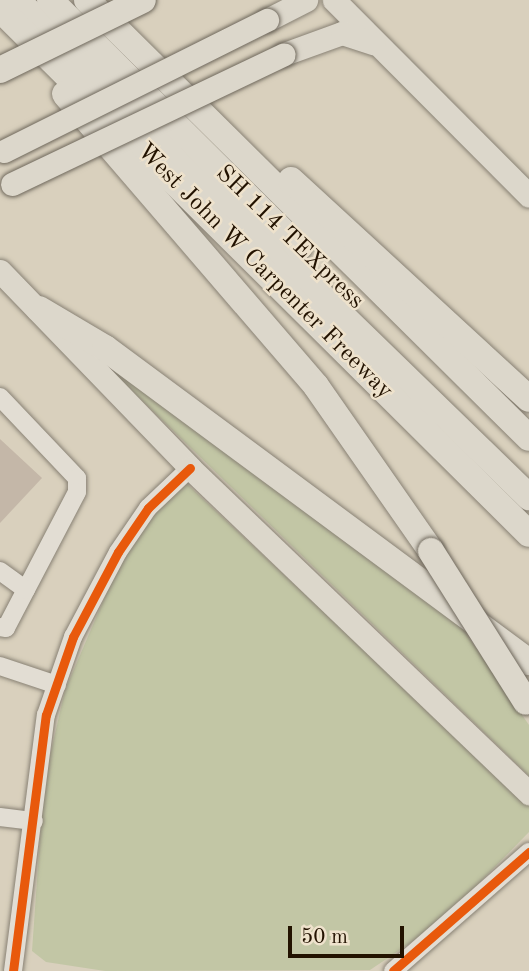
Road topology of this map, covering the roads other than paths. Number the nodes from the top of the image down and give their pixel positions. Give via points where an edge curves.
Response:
1 (50, 0) edge
2 (143, 0) edge
3 (166, 0) edge
4 (306, 0) edge
5 (334, 0) edge
6 (8, 8) edge
7 (92, 11) edge
8 (373, 43) junction
9 (0, 70) edge
10 (214, 129) junction
11 (2, 152) edge
12 (6, 188) edge
13 (529, 196) edge
14 (0, 271) edge
15 (39, 309) junction
16 (0, 397) edge
17 (529, 399) edge
18 (529, 438) edge
19 (190, 468) junction
20 (529, 474) edge
21 (529, 497) edge
22 (529, 534) edge
23 (0, 571) edge
24 (26, 590) junction
25 (0, 627) edge
26 (529, 662) edge
27 (0, 666) edge
28 (57, 685) junction
29 (527, 704) edge
30 (529, 793) edge
31 (0, 817) edge
32 (34, 821) junction
33 (529, 852) edge
34 (11, 970) edge
35 (393, 971) edge

1 - 20 highway, SH 114 TEXpress
2 - 7 highway, bridge
3 - 7 highway, bridge
4 - 11 main road, bridge
5 - 8 main road
6 - 21 highway, SH 114 TEXpress
6 - 22 highway, West John W Carpenter Freeway
6 - 29 highway, bridge via 110,150 316,386 431,551
7 - 9 highway, bridge
7 - 10 highway
8 - 12 main road, bridge via 341,33 284,54
8 - 13 main road
10 - 17 highway via 257,149
10 - 18 highway
14 - 15 main road
15 - 19 main road
15 - 26 highway via 105,348
16 - 24 street via 77,478 77,492
19 - 28 street via 148,508 118,552
19 - 30 main road
23 - 24 street
24 - 25 street via 6,628
27 - 28 street
28 - 32 street via 38,761
31 - 32 street
32 - 34 street
33 - 35 street

